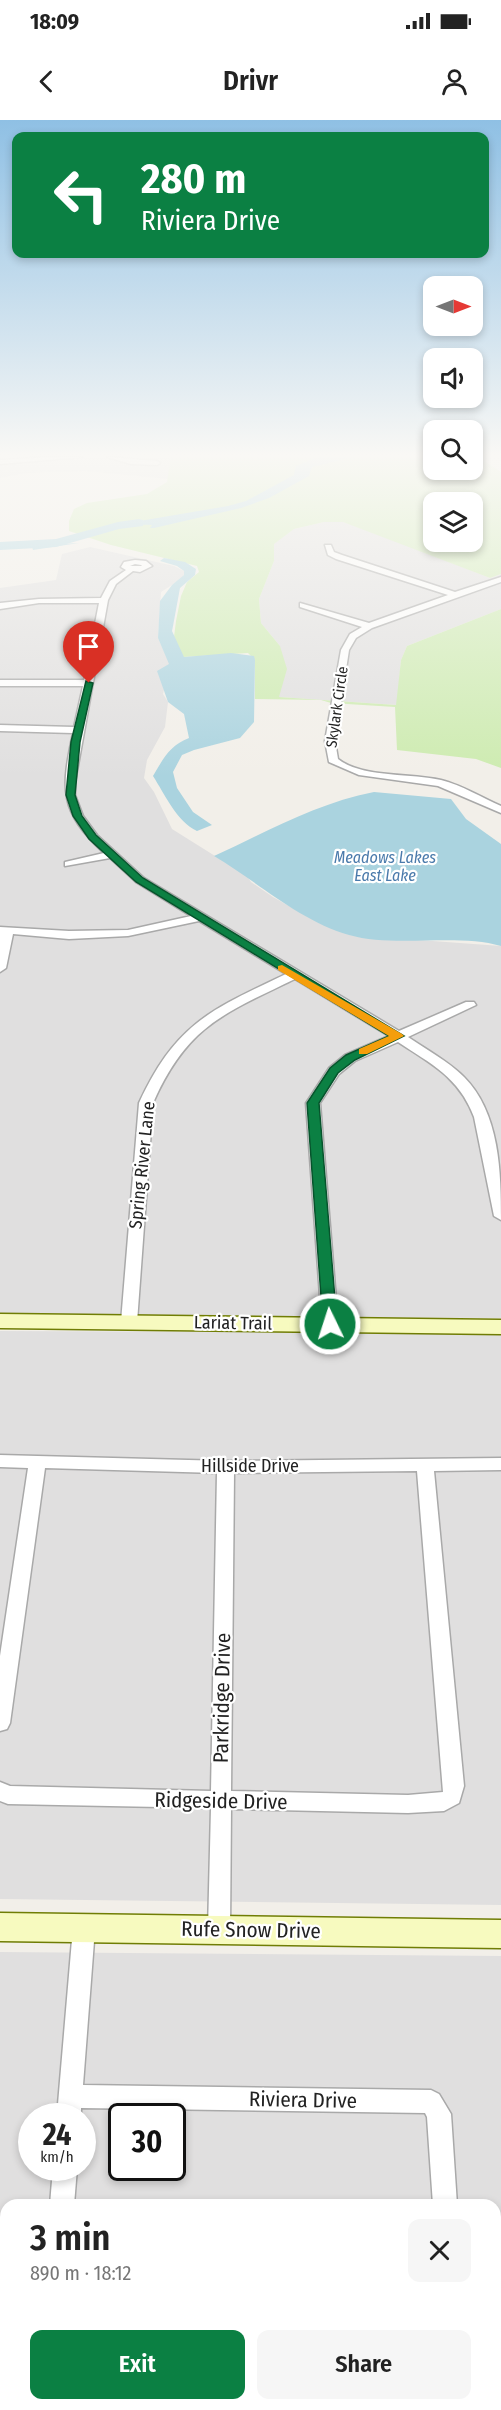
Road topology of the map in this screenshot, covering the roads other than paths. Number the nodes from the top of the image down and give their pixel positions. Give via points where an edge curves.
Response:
1 (360, 564) edge
2 (130, 570) dead end
3 (501, 579) edge
4 (455, 595) junction
5 (104, 600) junction
6 (303, 605) dead end
7 (0, 606) edge
8 (369, 626) junction
9 (0, 683) edge
10 (89, 683) junction
11 (0, 728) edge
12 (78, 730) junction
13 (501, 810) edge
14 (111, 855) junction
15 (69, 864) dead end
16 (201, 917) junction
17 (4, 931) edge
18 (0, 968) edge
19 (293, 975) junction
20 (470, 1005) dead end
21 (398, 1036) junction
22 (501, 1216) edge
23 (0, 1321) edge
24 (129, 1322) junction
25 (330, 1324) junction
26 (501, 1327) edge
27 (0, 1461) edge
28 (37, 1461) junction
29 (425, 1464) junction
30 (501, 1464) edge
31 (226, 1467) junction
32 (0, 1723) edge
33 (0, 1791) edge
34 (220, 1801) junction
35 (0, 1927) edge
36 (84, 1928) junction
37 (219, 1930) junction
38 (501, 1934) edge
39 (70, 2103) edge
40 (96, 2106) edge
41 (64, 2181) edge
42 (62, 2199) edge
43 (445, 2199) edge

1 - 4 street
2 - 5 street via 113,583
3 - 4 street, Skylark Circle
4 - 8 street, Skylark Circle
5 - 7 street
5 - 10 street
6 - 8 street
8 - 13 street, Skylark Circle via 353,636 345,650 330,741 333,760 358,772 446,785
9 - 10 street
10 - 12 street
11 - 12 street
12 - 14 street via 70,795 78,816
14 - 15 street
14 - 16 street via 140,880
16 - 17 street via 128,933
16 - 19 street
17 - 18 street
19 - 21 street
19 - 24 street, Spring River Lane via 198,1025 177,1045 154,1080 146,1102
20 - 21 street
21 - 22 street via 448,1071 473,1100 484,1132
21 - 25 street via 350,1058 334,1071 313,1103
23 - 24 street, Lariat Trail
24 - 25 street, Lariat Trail
25 - 26 street, Lariat Trail
27 - 28 street, Hillside Drive
28 - 31 street, Hillside Drive
28 - 32 street
29 - 30 street, Hillside Drive
29 - 31 street, Hillside Drive
29 - 34 street, Ridgeside Drive via 452,1797 444,1802 408,1804
31 - 34 street, Parkridge Drive
33 - 34 street, Ridgeside Drive via 8,1795
34 - 37 street, Parkridge Drive
35 - 36 street, Rufe Snow Drive
36 - 37 street, Rufe Snow Drive
36 - 39 street
37 - 38 street, Rufe Snow Drive
40 - 43 street, Riviera Drive via 431,2102 439,2114
41 - 42 street

